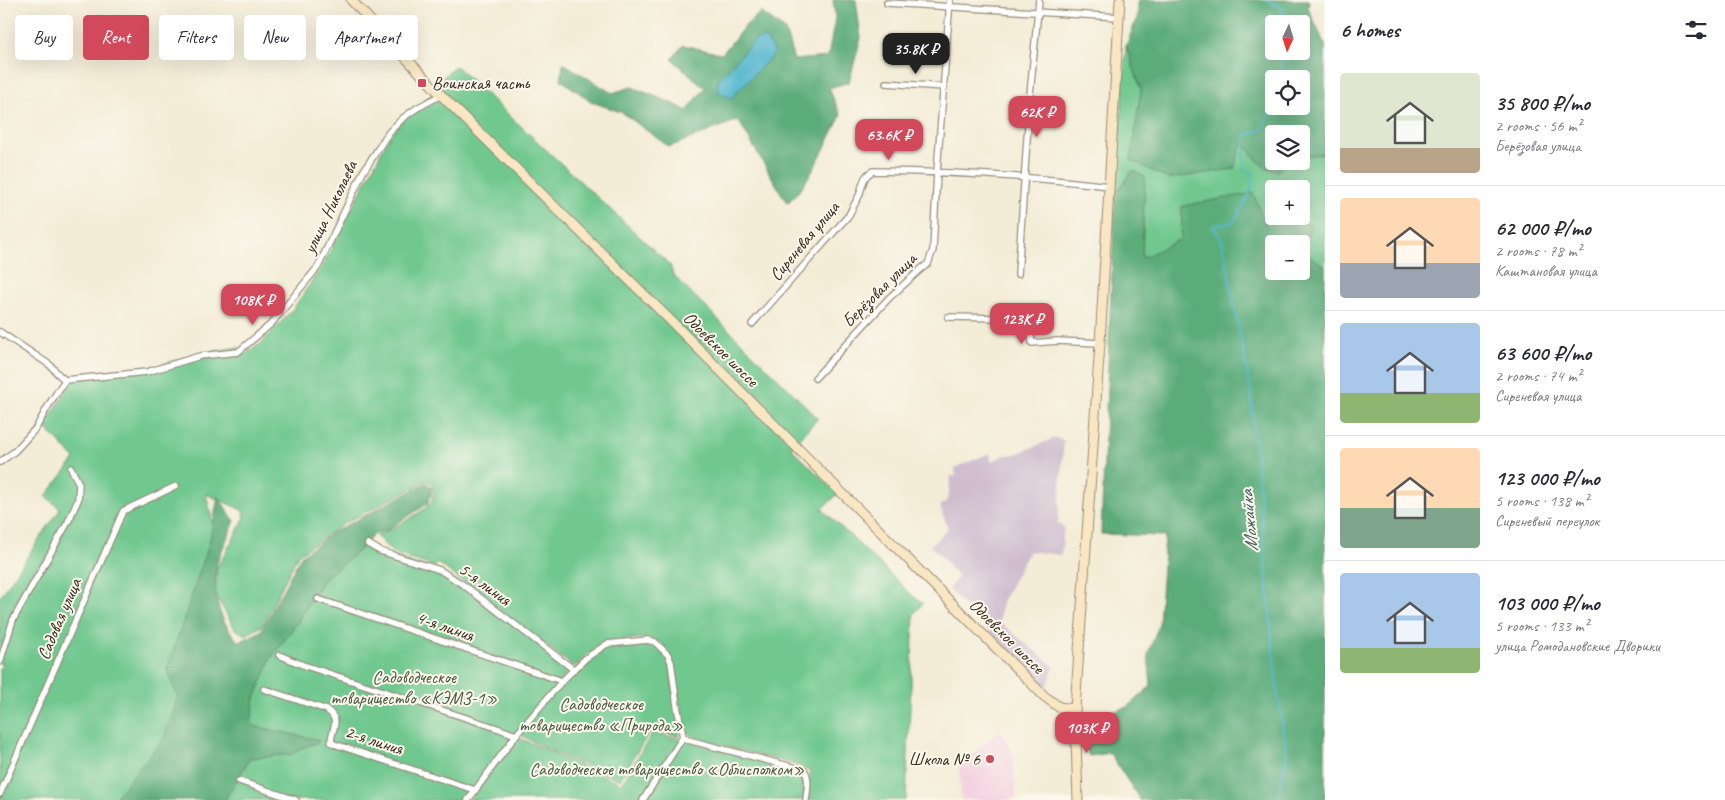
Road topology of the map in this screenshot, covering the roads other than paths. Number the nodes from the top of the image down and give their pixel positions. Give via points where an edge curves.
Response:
1 (351, 0) edge
2 (1038, 0) edge
3 (1120, 0) edge
4 (887, 3) dead end
5 (950, 3) edge
6 (1037, 12) junction
7 (1119, 18) junction
8 (886, 83) dead end
9 (944, 87) junction
10 (441, 94) junction
11 (937, 172) junction
12 (1024, 179) junction
13 (1109, 186) junction
14 (1018, 274) dead end
15 (948, 317) dead end
16 (752, 324) dead end
17 (0, 332) edge
18 (1100, 343) junction
19 (815, 378) dead end
20 (65, 380) junction
21 (0, 462) edge
22 (71, 468) dead end
23 (176, 486) dead end
24 (368, 544) dead end
25 (318, 599) dead end
26 (279, 655) dead end
27 (0, 662) edge
28 (573, 669) junction
29 (562, 681) junction
30 (264, 689) dead end
31 (1075, 709) junction
32 (516, 736) junction
33 (683, 737) junction
34 (240, 781) dead end
35 (475, 790) junction
36 (0, 794) edge
37 (296, 800) edge
38 (468, 800) edge
39 (643, 800) edge
40 (806, 800) edge
41 (1078, 800) edge

1 - 10 main road, Одоевское шоссе
2 - 6 street
3 - 7 main road
4 - 5 street
5 - 6 street
5 - 9 street, Берёзовая улица
6 - 7 street
6 - 12 street
7 - 13 main road
8 - 9 street
9 - 11 street, Берёзовая улица
10 - 20 street, улица Николаева via 403,118 389,132 363,172 318,267 271,324 238,352 200,356 148,372
10 - 31 main road, Одоевское шоссе via 1044,696 1059,707
11 - 12 street, Сиреневая улица
11 - 16 street, Сиреневая улица via 873,171 867,174 848,215
11 - 19 street, Берёзовая улица via 933,250 928,264 890,298
12 - 13 street, Сиреневая улица
12 - 14 street
13 - 18 main road
15 - 18 street via 1002,318 1032,335 1032,343
17 - 20 street via 50,365
18 - 31 main road
20 - 21 street via 36,428
22 - 27 street via 79,484 78,500 13,620
23 - 36 street, Садовая улица via 123,511
24 - 28 street, 5-я линия via 380,551 440,570
25 - 29 street, 4-я линия
26 - 32 street
28 - 29 street
28 - 33 street via 607,644 655,642 671,662
29 - 32 street
30 - 35 street, 2-я линия via 327,710 333,715 335,724 330,739 334,744
31 - 41 main road
32 - 35 street
33 - 39 street
33 - 40 street via 804,770 807,774
34 - 37 street
35 - 38 street

